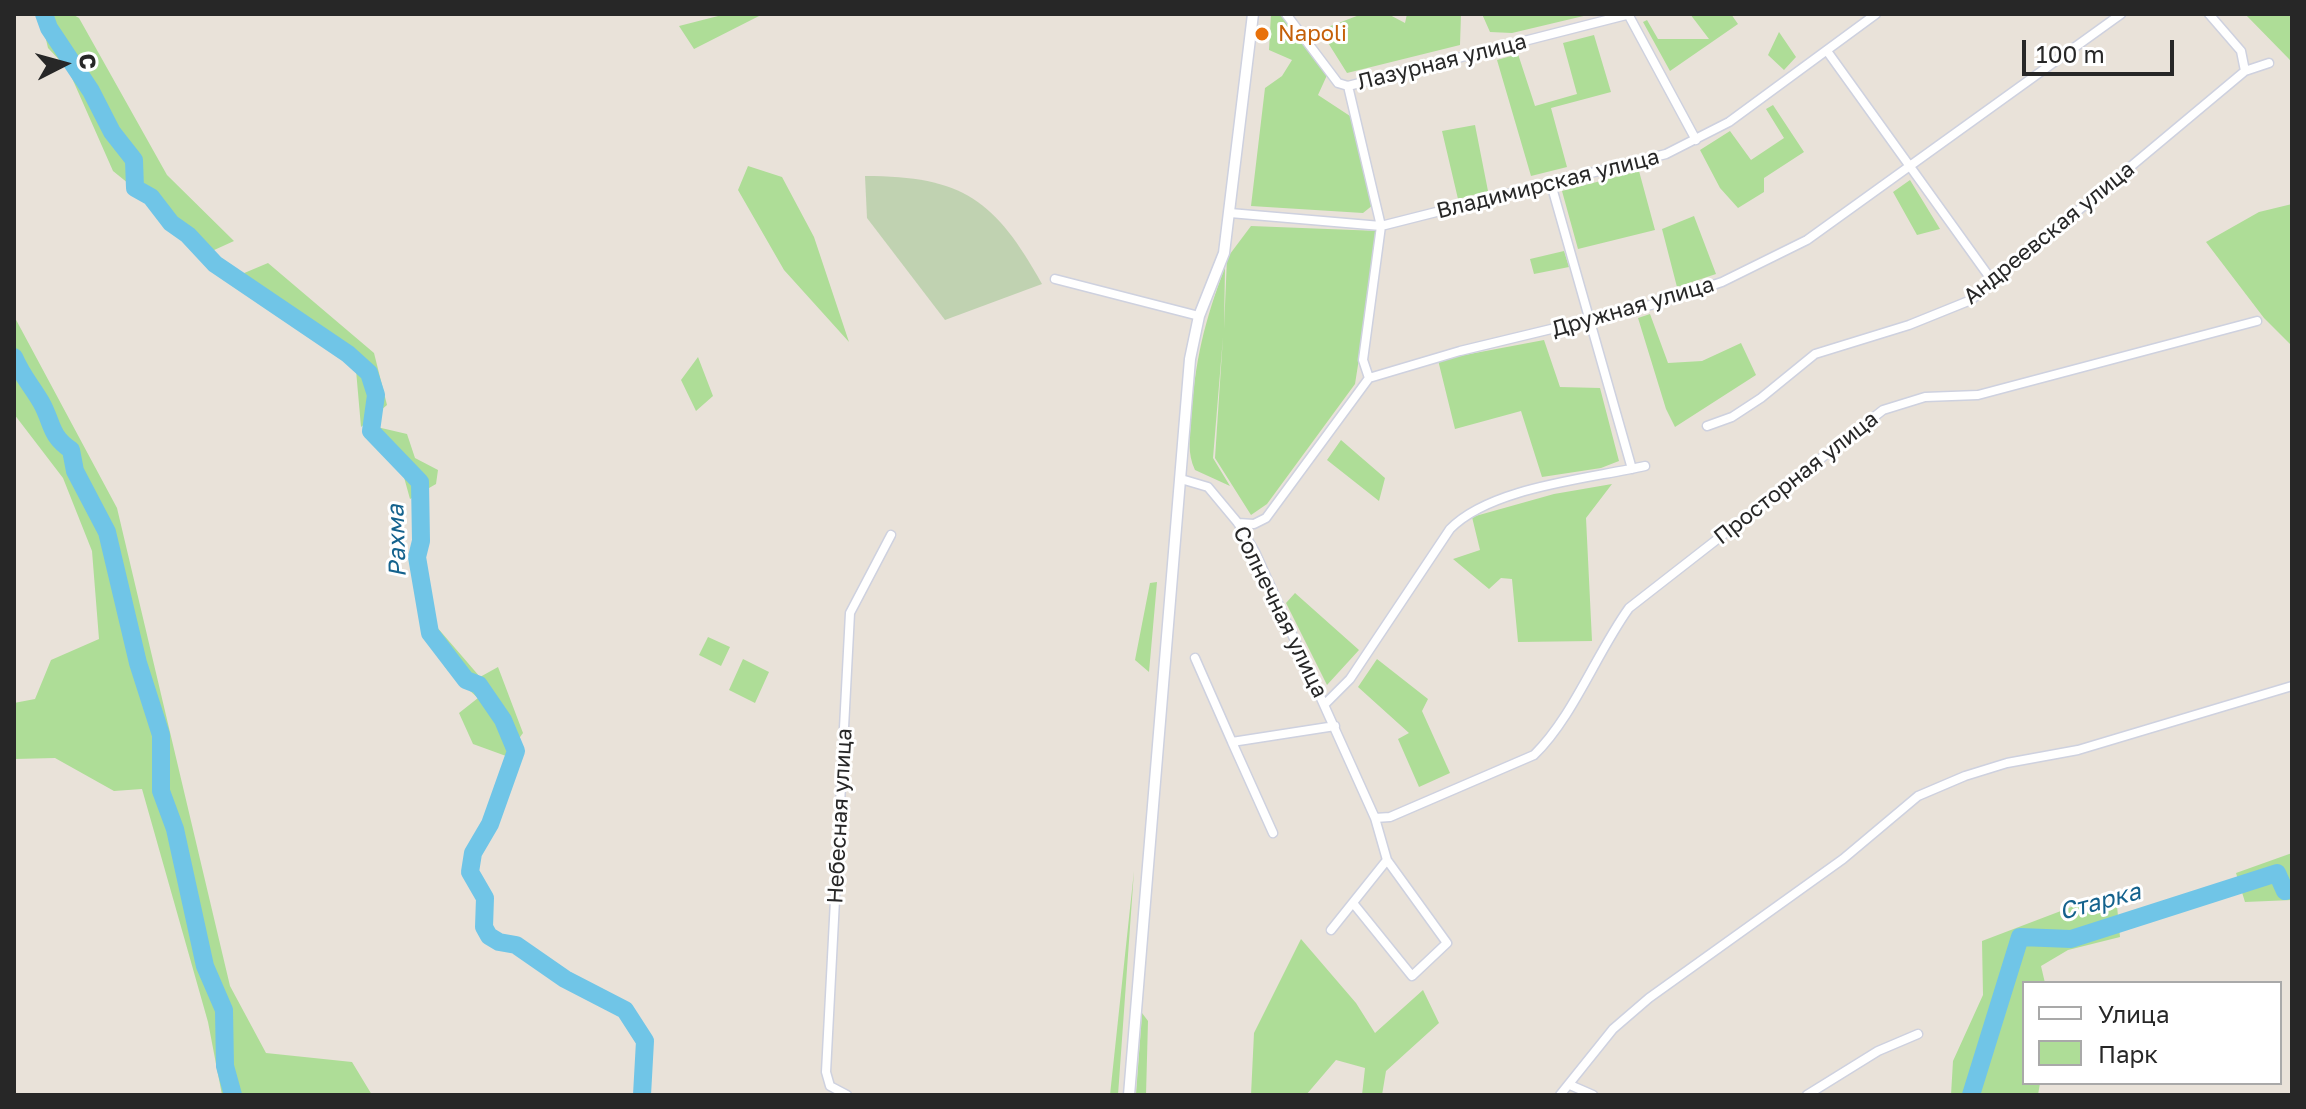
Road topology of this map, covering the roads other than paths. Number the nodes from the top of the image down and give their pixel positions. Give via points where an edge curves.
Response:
1 (1253, 14) edge
2 (1286, 14) edge
3 (1629, 14) edge
4 (1876, 14) edge
5 (2121, 14) edge
6 (2209, 14) edge
7 (1827, 51) junction
8 (2269, 63) dead end
9 (2245, 71) junction
10 (1348, 86) junction
11 (1696, 140) junction
12 (1908, 166) junction
13 (1551, 184) junction
14 (1230, 213) junction
15 (1381, 226) junction
16 (1055, 279) dead end
17 (1993, 282) junction
18 (1199, 316) junction
19 (2257, 321) dead end
20 (1591, 322) junction
21 (1369, 378) junction
22 (1707, 426) dead end
23 (1645, 466) dead end
24 (1632, 469) junction
25 (1181, 479) junction
26 (1238, 523) junction
27 (891, 535) dead end
28 (1195, 658) dead end
29 (2292, 686) edge
30 (1325, 704) junction
31 (1335, 726) junction
32 (1232, 742) junction
33 (1375, 818) junction
34 (1273, 833) dead end
35 (1387, 860) junction
36 (1353, 903) junction
37 (1331, 930) dead end
38 (1918, 1034) dead end
39 (1570, 1085) junction
40 (847, 1095) edge
41 (1129, 1095) edge
42 (1560, 1095) edge
43 (1593, 1095) edge
44 (1807, 1095) edge

1 - 14 street
2 - 10 street via 1338,83
3 - 10 street, Лазурная улица
3 - 11 street
4 - 7 street, Владимирская улица
5 - 12 street, Дружная улица
6 - 9 street via 2241,51
7 - 11 street, Владимирская улица
7 - 12 street
8 - 9 street
9 - 17 street, Андреевская улица
10 - 15 street, Лазурная улица
11 - 13 street, Владимирская улица via 1666,154
12 - 17 street
12 - 20 street, Дружная улица via 1773,259 1722,282
13 - 15 street, Владимирская улица
13 - 20 street
14 - 15 street, Владимирская улица
14 - 18 street via 1219,273
15 - 21 street via 1363,360
16 - 18 street
17 - 22 street, Андреевская улица via 1971,300 1815,354 1751,405
18 - 25 street via 1190,359
19 - 33 street, Просторная улица via 1978,395 1925,397 1883,410 1629,608 1550,739 1534,755 1390,817
20 - 21 street, Дружная улица
20 - 24 street
21 - 26 street via 1266,518
23 - 24 street
24 - 30 street via 1533,491 1463,516 1350,679
25 - 26 street, Солнечная улица via 1208,487
25 - 41 street
26 - 30 street, Солнечная улица
27 - 40 street, Небесная улица via 850,613 826,1072 830,1086
28 - 32 street
29 - 39 street via 2078,750 2007,763 1918,796 1843,859 1649,998 1613,1029
30 - 31 street, Солнечная улица
31 - 32 street, Солнечная улица
31 - 33 street, Солнечная улица
32 - 34 street
33 - 35 street, Солнечная улица
35 - 36 street
35 - 36 street, Солнечная улица via 1447,943 1412,976
36 - 37 street
38 - 44 street via 1878,1051
39 - 42 street
39 - 43 street

